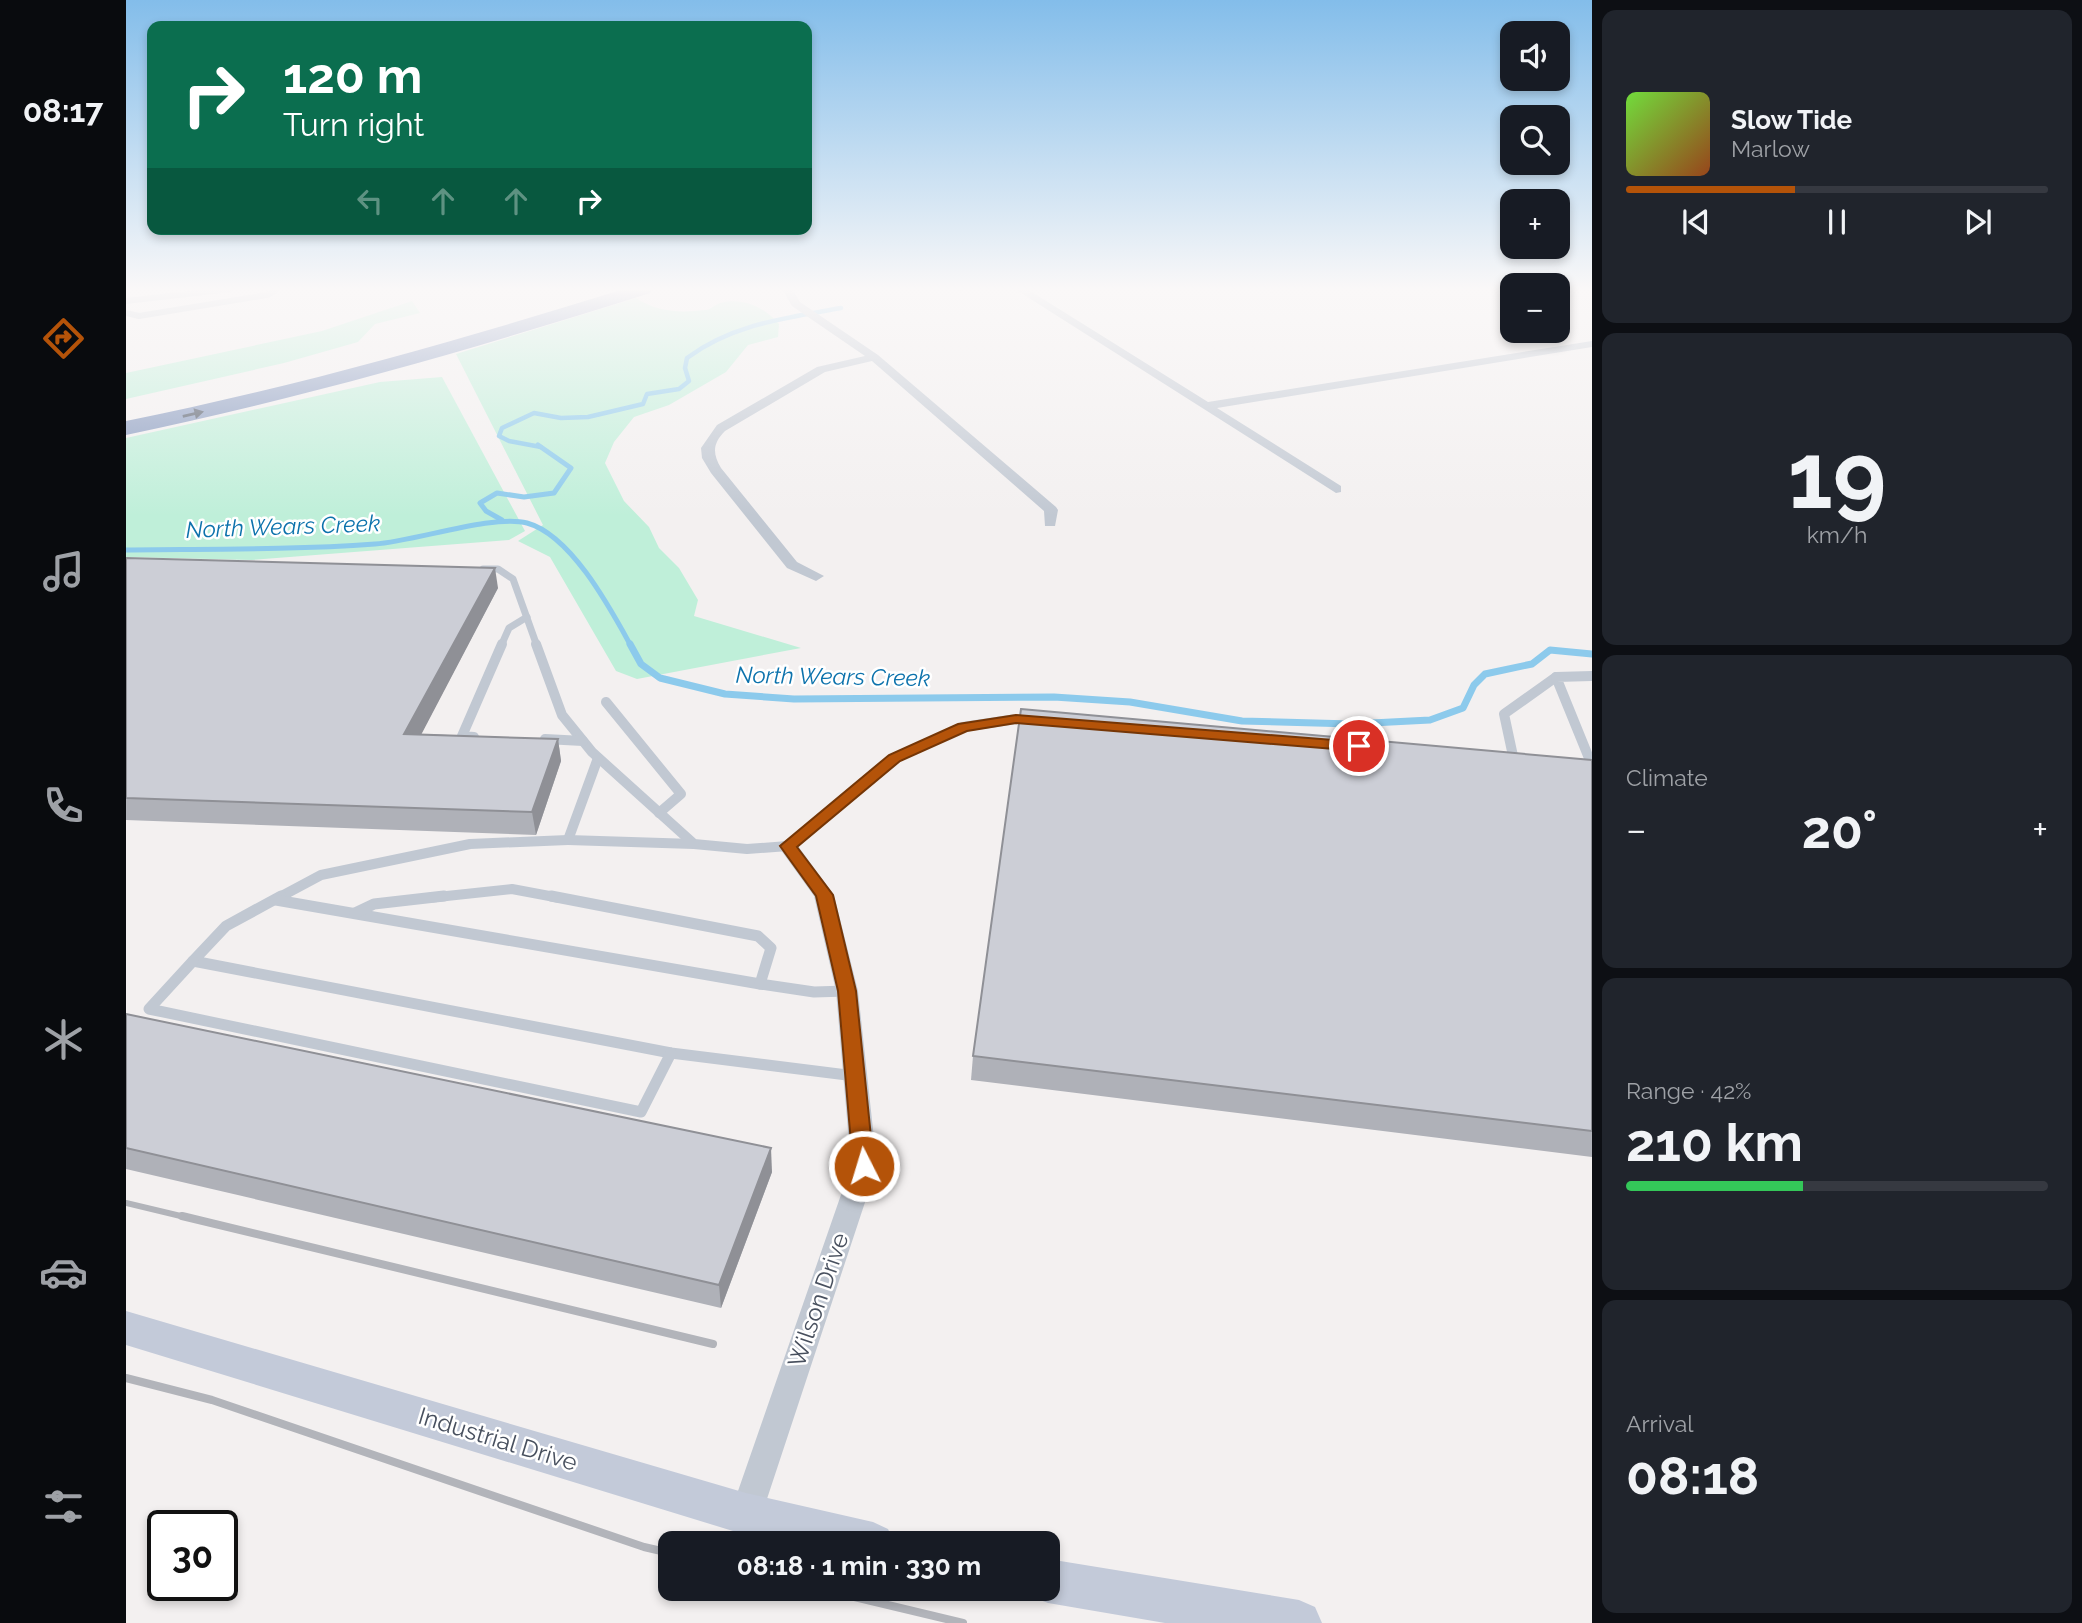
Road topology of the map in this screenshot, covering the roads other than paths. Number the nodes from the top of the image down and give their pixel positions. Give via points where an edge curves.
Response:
1 (310, 365) edge
2 (390, 365) edge
3 (840, 365) edge
4 (883, 365) edge
5 (1142, 365) edge
6 (1463, 365) edge
7 (1208, 406) junction
8 (126, 411) edge
9 (126, 428) edge
10 (1336, 489) dead end
11 (1050, 523) dead end
12 (470, 568) edge
13 (816, 576) dead end
14 (527, 617) junction
15 (1592, 676) edge
16 (1556, 677) junction
17 (606, 702) dead end
18 (1042, 721) edge
19 (489, 737) edge
20 (529, 739) edge
21 (583, 741) junction
22 (1501, 754) edge
23 (1513, 755) junction
24 (1526, 757) edge
25 (598, 758) junction
26 (1578, 761) edge
27 (1592, 763) edge
28 (659, 813) junction
29 (568, 840) junction
30 (694, 844) junction
31 (788, 846) junction
32 (276, 900) junction
33 (355, 913) junction
34 (193, 961) junction
35 (760, 984) junction
36 (847, 991) junction
37 (671, 1053) junction
38 (856, 1076) junction
39 (126, 1328) edge
40 (746, 1514) junction
41 (818, 1531) edge
42 (1060, 1583) edge
43 (1299, 1623) edge

1 - 8 highway
9 -> 2 highway via 305,389
3 - 13 street via 821,369 721,428 705,448 708,460 792,565
4 - 11 street via 1051,510
5 - 7 street
6 - 7 street
7 - 10 street
12 - 14 lane via 498,569 513,579
14 - 19 lane via 509,628 462,736
14 - 21 lane via 562,715
15 - 16 lane
16 - 23 lane via 1504,714
16 - 27 lane
17 - 28 lane via 681,794
18 - 31 lane via 1016,719 963,727 895,758
20 - 21 lane
21 - 25 lane
22 - 23 lane
23 - 24 lane
25 - 28 lane
25 - 29 lane
26 - 27 lane
28 - 30 lane
29 - 30 lane
29 - 32 lane via 470,844 387,860 321,875
30 - 31 lane via 747,849
31 - 36 street, Wilson Drive via 824,895
32 - 33 lane
32 - 34 lane via 226,926
33 - 35 lane
33 - 35 lane via 374,904 512,889 758,936 771,948
34 - 37 lane
34 - 37 lane via 149,1009 642,1112
35 - 36 lane via 814,992
36 - 38 street, Wilson Drive
37 - 38 lane
38 - 40 street, Wilson Drive via 864,1166
39 - 40 main road, Industrial Drive
40 - 41 main road, Industrial Drive
42 - 43 main road

